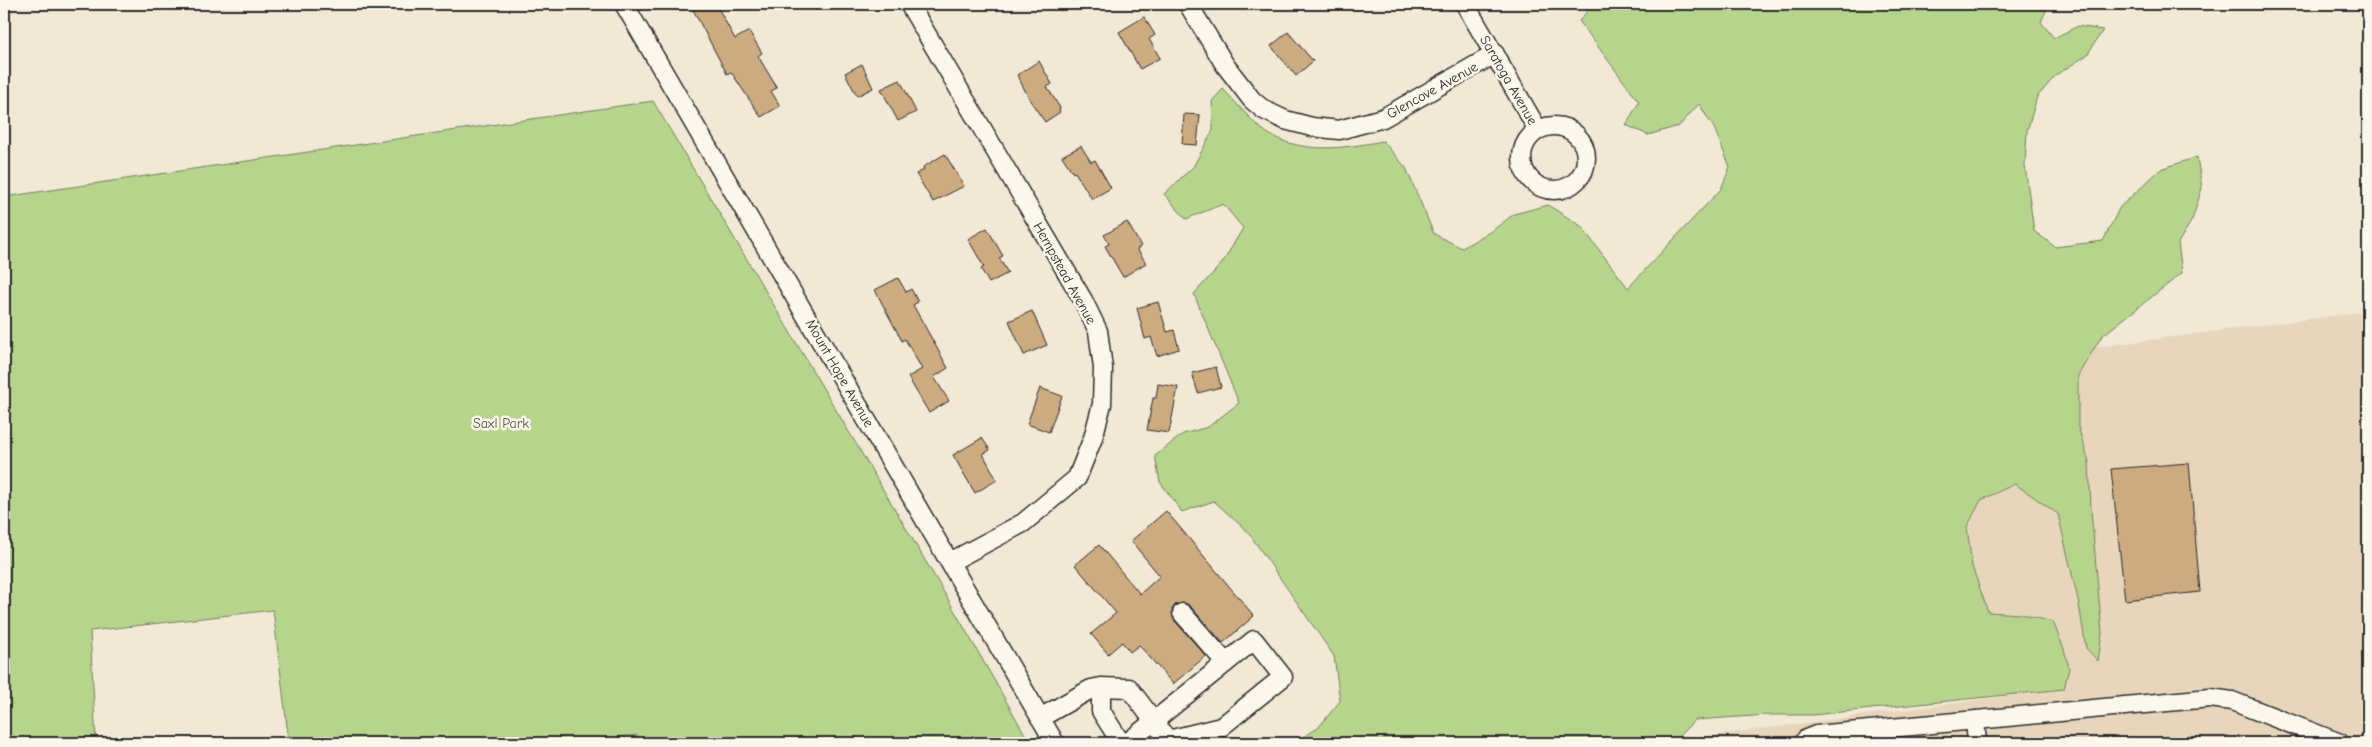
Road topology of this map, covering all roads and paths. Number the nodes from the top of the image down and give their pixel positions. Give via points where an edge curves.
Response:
1 (624, 4) edge
2 (909, 4) edge
3 (1188, 4) edge
4 (1465, 4) edge
5 (1495, 54) junction
6 (1538, 130) dead end
7 (950, 562) junction
8 (1182, 613) dead end
9 (1226, 663) junction
10 (1101, 687) junction
11 (1040, 718) junction
12 (1975, 720) junction
13 (1155, 722) junction
14 (2318, 739) edge
15 (1054, 743) edge
16 (1121, 743) edge
17 (1127, 743) edge
18 (1803, 743) edge
19 (1977, 743) edge
20 (2340, 743) edge

1 - 7 street, Mount Hope Avenue
2 - 7 street, Hempstead Avenue via 1083,300 1098,331 1103,368 1102,404 1077,478 1023,522
3 - 5 street, Glencove Avenue via 1225,65 1252,100 1285,120 1312,128 1339,130 1383,118
4 - 5 street, Saratoga Avenue
5 - 6 street, Saratoga Avenue
7 - 11 street, Mount Hope Avenue
8 - 9 street
9 - 13 street
9 - 13 street via 1254,640 1283,677 1221,727 1168,740
10 - 11 street
10 - 13 street via 1129,688
10 - 16 street via 1101,711
11 - 15 street, Mount Hope Avenue
12 - 14 street via 2210,698 2232,701
12 - 18 street via 1816,735
12 - 19 street
13 - 17 street
14 - 20 street

